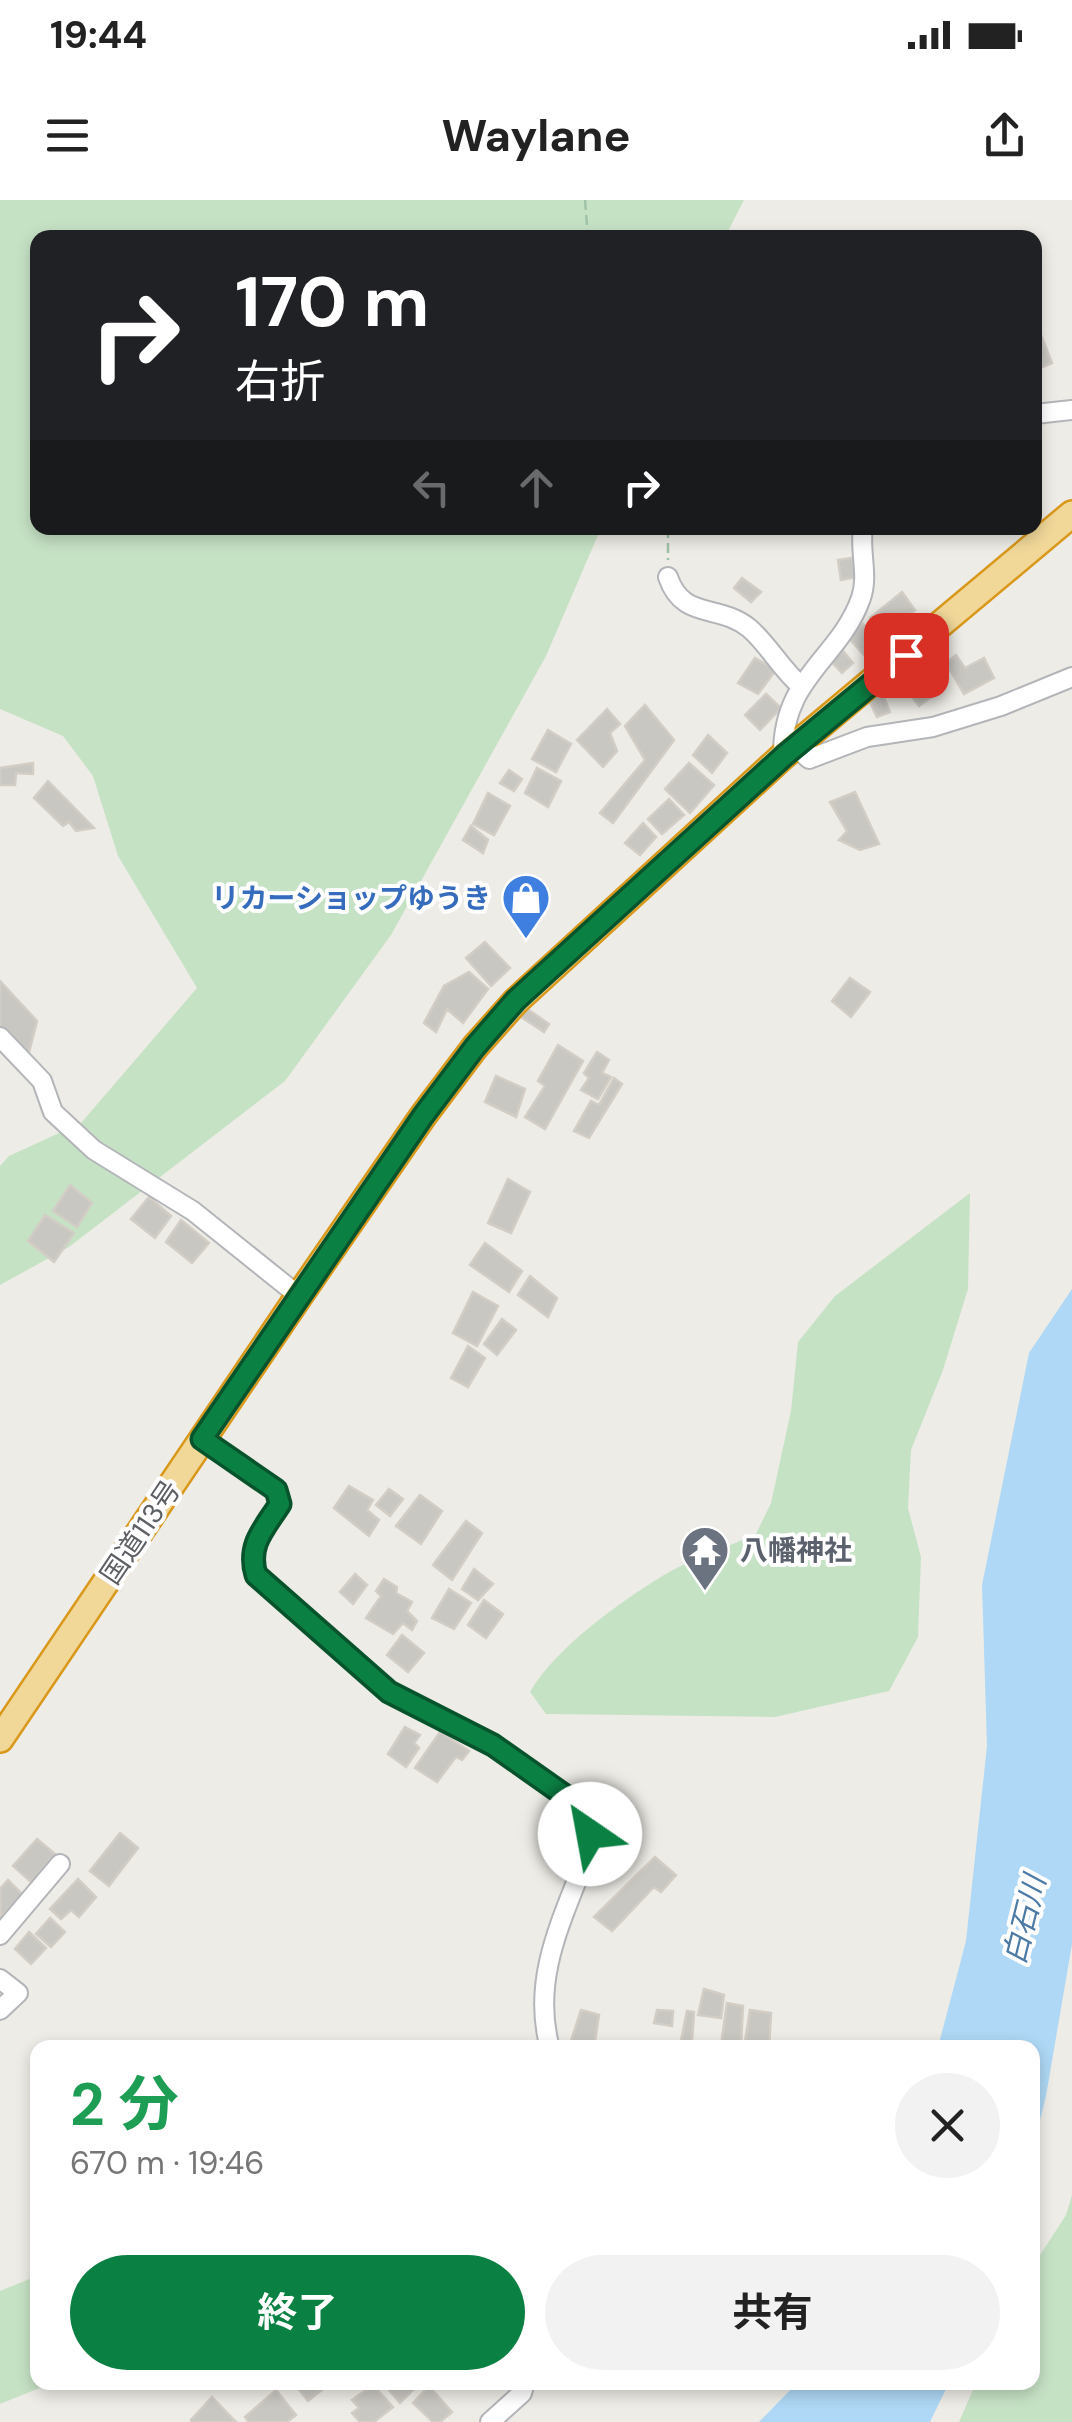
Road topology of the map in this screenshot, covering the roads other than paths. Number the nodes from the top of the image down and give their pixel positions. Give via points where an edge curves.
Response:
1 (1072, 410) edge
2 (1042, 413) edge
3 (1072, 514) edge
4 (862, 535) edge
5 (668, 576) road end
6 (1072, 677) edge
7 (801, 686) junction
8 (790, 752) junction
9 (0, 1037) edge
10 (299, 1296) junction
11 (202, 1439) junction
12 (0, 1739) edge
13 (60, 1864) dead end
14 (0, 1935) edge
15 (0, 1979) edge
16 (0, 2010) edge
17 (549, 2040) edge
18 (523, 2390) edge
19 (490, 2422) edge

1 - 2 street
3 - 8 highway, 国道113号
4 - 7 street via 862,596
5 - 7 street via 684,604 748,628
6 - 8 street via 933,727 867,737 808,759
7 - 8 street via 783,727
8 - 10 highway, 国道113号 via 516,1000 423,1116
9 - 10 street via 42,1081 53,1112 94,1150 193,1211
10 - 11 highway, 国道113号
11 - 12 highway, 国道113号
11 - 17 street via 276,1490 280,1504 251,1559 256,1575 389,1692 493,1745 584,1814 589,1849 547,1957
13 - 14 street
15 - 16 street via 18,1992
18 - 19 street

